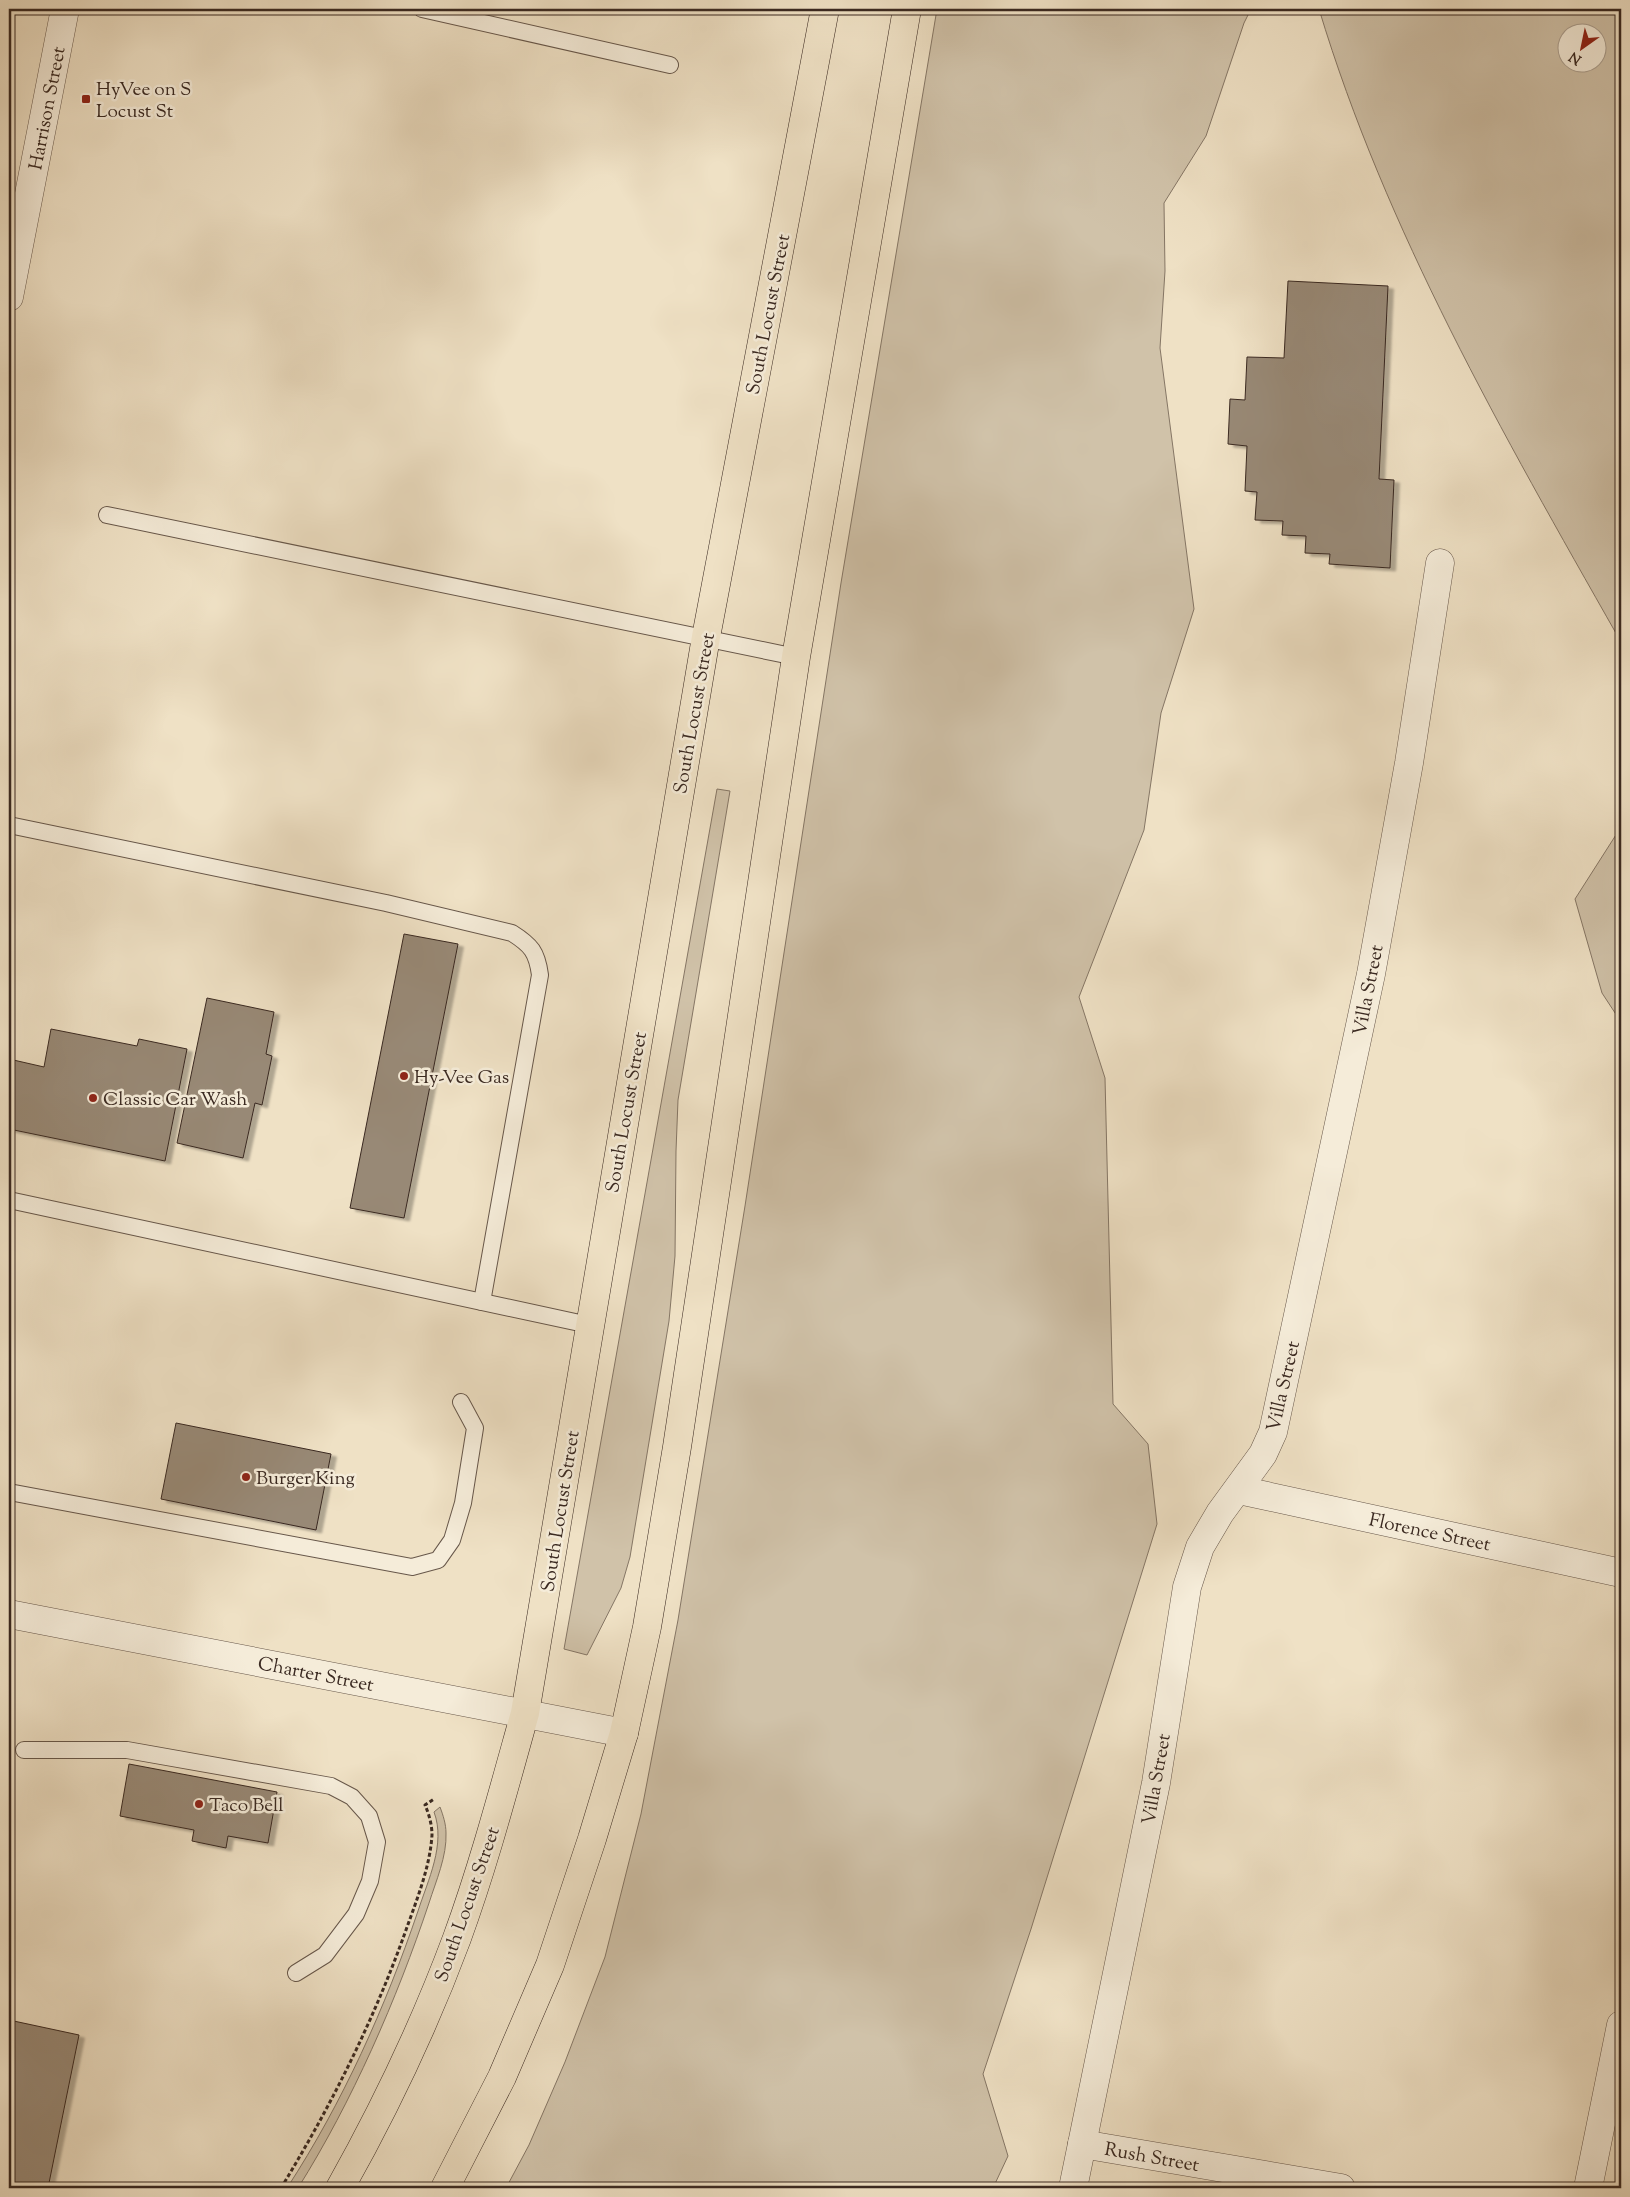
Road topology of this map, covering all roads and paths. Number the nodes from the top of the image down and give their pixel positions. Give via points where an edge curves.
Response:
1 (65, 9) edge
2 (422, 9) edge
3 (825, 9) edge
4 (907, 9) edge
5 (670, 65) dead end
6 (9, 297) edge
7 (106, 515) dead end
8 (1440, 563) dead end
9 (706, 637) junction
10 (796, 657) junction
11 (9, 825) edge
12 (9, 1200) edge
13 (482, 1302) junction
14 (589, 1325) junction
15 (461, 1402) dead end
16 (1239, 1490) junction
17 (9, 1492) edge
18 (1621, 1573) edge
19 (9, 1614) edge
20 (525, 1713) junction
21 (624, 1734) junction
22 (24, 1750) dead end
23 (434, 1799) dead end
24 (296, 1973) dead end
25 (1621, 2025) edge
26 (1082, 2144) junction
27 (281, 2188) edge
28 (340, 2188) edge
29 (445, 2188) edge
30 (1073, 2188) edge
31 (1341, 2188) edge
32 (1588, 2188) edge

1 - 6 street, Harrison Street
2 - 5 lane
3 - 9 highway, South Locust Street
4 - 10 highway
7 - 9 lane
8 - 16 street, Villa Street via 1409,763 1371,974 1277,1413 1263,1454
9 - 10 lane
9 - 14 highway, South Locust Street
10 - 21 highway via 677,1447 647,1627
11 - 13 lane via 386,903 512,933 528,943 538,959 540,975
12 - 13 lane
13 - 14 lane
14 - 20 highway, South Locust Street
15 - 17 lane via 474,1428 463,1504 452,1540 438,1560 412,1567
16 - 18 street, Florence Street
16 - 26 street, Villa Street via 1200,1547 1187,1587 1156,1784
19 - 20 street, Charter Street
20 - 21 street, Charter Street
20 - 28 highway, South Locust Street via 457,1938 411,2050
21 - 29 highway via 550,1964 502,2077
22 - 24 lane via 127,1750 331,1786 352,1798 369,1816 377,1842 370,1880 356,1914 325,1955
23 - 27 path via 426,1805 432,1833 426,1867 388,1979 334,2096
25 - 32 street
26 - 30 street, Villa Street
26 - 31 street, Rush Street

